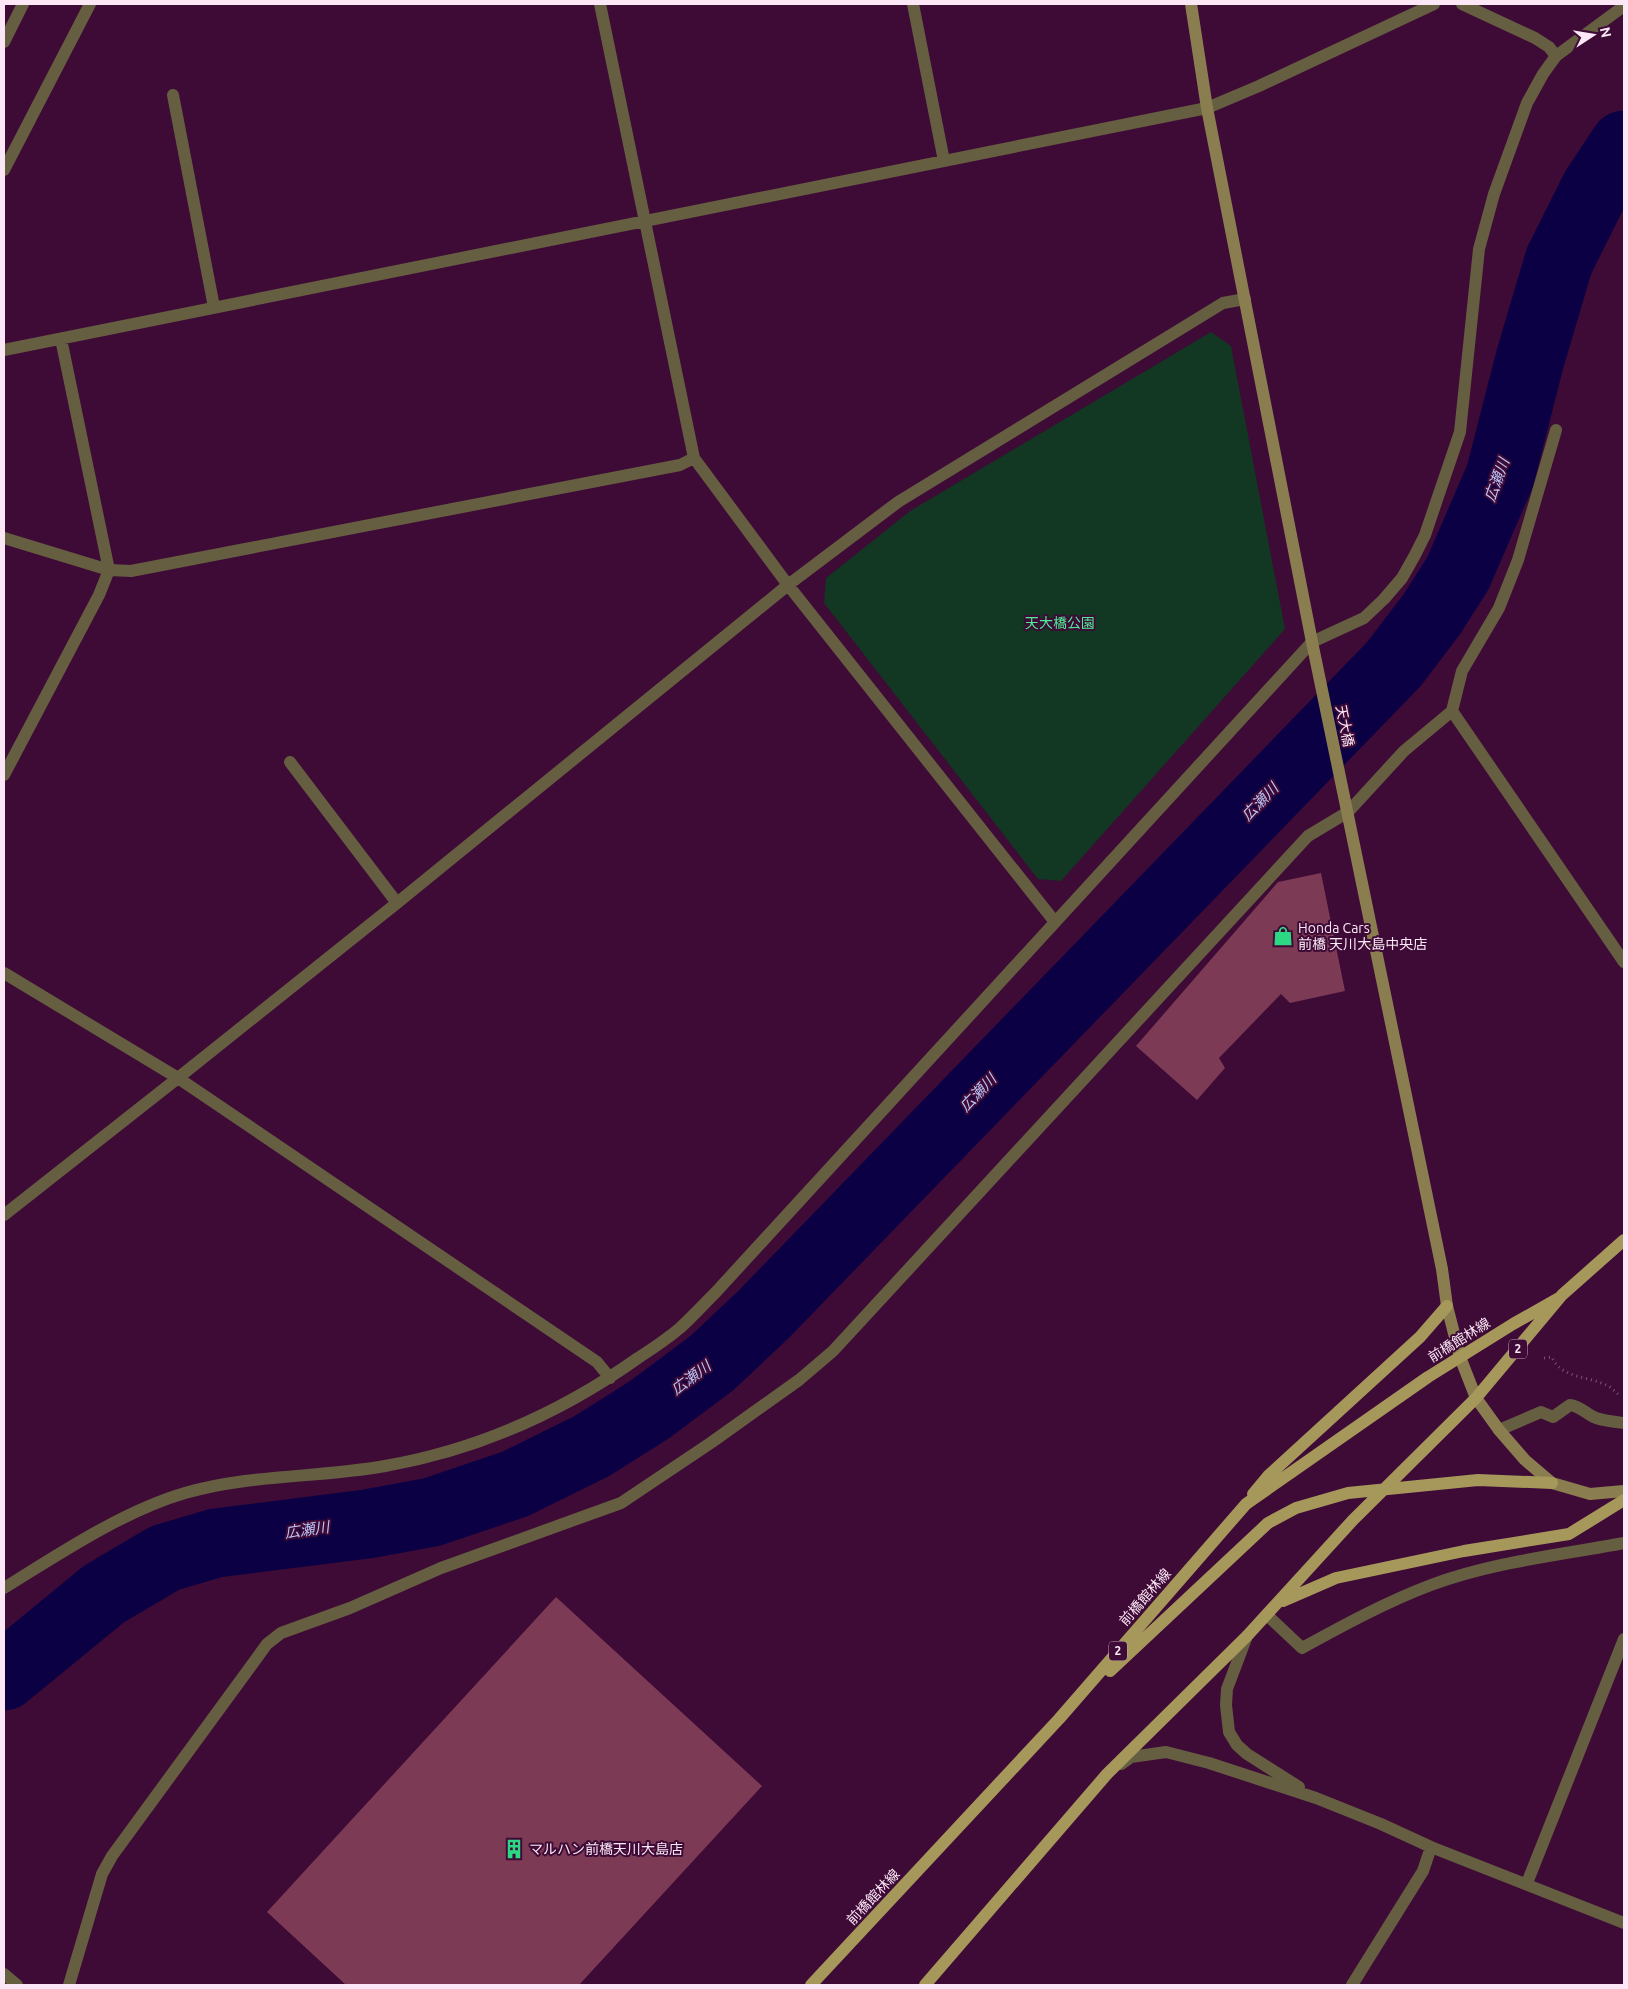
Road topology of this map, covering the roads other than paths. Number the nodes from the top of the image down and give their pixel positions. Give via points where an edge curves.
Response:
1 (23, 4) edge
2 (90, 4) edge
3 (600, 4) edge
4 (913, 4) edge
5 (1190, 4) edge
6 (1434, 4) edge
7 (1462, 4) edge
8 (1624, 6) edge
9 (4, 42) edge
10 (1556, 56) junction
11 (173, 95) dead end
12 (1207, 108) junction
13 (944, 161) junction
14 (4, 170) edge
15 (646, 220) junction
16 (1245, 300) junction
17 (214, 307) junction
18 (61, 339) junction
19 (4, 350) edge
20 (1556, 430) dead end
21 (694, 458) junction
22 (4, 538) edge
23 (108, 570) junction
24 (788, 584) junction
25 (1312, 642) junction
26 (1452, 711) junction
27 (290, 762) dead end
28 (4, 775) edge
29 (1348, 812) junction
30 (397, 903) junction
31 (1055, 922) junction
32 (1624, 962) edge
33 (4, 973) edge
34 (178, 1078) junction
35 (4, 1214) edge
36 (1624, 1240) edge
37 (1559, 1298) junction
38 (1447, 1306) junction
39 (1460, 1357) junction
40 (610, 1378) junction
41 (1476, 1398) junction
42 (1624, 1423) edge
43 (1500, 1430) junction
44 (1552, 1483) junction
45 (1384, 1489) junction
46 (1624, 1491) edge
47 (1624, 1500) edge
48 (1246, 1504) junction
49 (1624, 1543) edge
50 (4, 1588) edge
51 (1278, 1603) junction
52 (1266, 1615) junction
53 (1247, 1636) junction
54 (1624, 1639) edge
55 (1059, 1719) junction
56 (1107, 1774) junction
57 (1316, 1798) junction
58 (1431, 1847) junction
59 (1526, 1883) junction
60 (1624, 1923) edge
61 (4, 1974) edge
62 (17, 1985) edge
63 (69, 1985) edge
64 (811, 1985) edge
65 (925, 1985) edge
66 (1352, 1985) edge

1 - 9 street
2 - 14 street
3 - 15 street
4 - 13 street
5 - 12 street, 天大橋
6 - 12 street
7 - 10 street via 1535,38
8 - 10 street
10 - 25 street via 1527,104 1494,194 1479,249 1460,432 1425,535 1402,578 1364,618
11 - 17 street
12 - 13 street
12 - 16 street, 天大橋
13 - 15 street
15 - 17 street
15 - 21 street
16 - 24 street via 1223,303 898,502
16 - 25 street, 天大橋
17 - 18 street
18 - 19 street
18 - 23 street
20 - 26 street via 1518,560 1499,608 1462,671
21 - 23 street via 680,464 131,571
21 - 24 street
22 - 23 street
23 - 28 street via 99,595
24 - 30 street
24 - 31 street
25 - 29 street, 天大橋
25 - 31 street
26 - 29 street via 1404,751
26 - 32 street
27 - 30 street
29 - 38 street, 天大橋
29 - 63 street via 1308,836 833,1351 800,1380 621,1503 441,1568 350,1608 281,1633 267,1644 112,1856 102,1874
30 - 34 street
31 - 40 street via 716,1292 679,1329
33 - 34 street
34 - 35 street
34 - 40 street via 597,1362
36 - 37 main road, 前橋館林線 / 2
37 - 39 main road, 前橋館林線 / 2
37 - 41 main road, 前橋館林線 / 2
38 - 39 street, 天大橋
38 - 48 main road via 1420,1337 1268,1476
39 - 41 street, 天大橋
39 - 48 main road, 前橋館林線 / 2
40 - 50 street via 519,1427 471,1445 385,1466 186,1492 152,1504
41 - 43 street, 天大橋
41 - 45 main road, 前橋館林線 / 2
42 - 43 street via 1596,1418 1570,1405 1553,1417 1541,1412
43 - 44 street, 天大橋 via 1525,1460
44 - 45 main road via 1478,1480
44 - 46 street via 1590,1494
45 - 51 main road, 前橋館林線 / 2
45 - 55 main road via 1327,1498 1296,1508 1268,1523
47 - 51 main road via 1569,1534 1464,1551 1336,1578
48 - 55 main road, 前橋館林線 / 2
49 - 52 street via 1506,1564 1441,1582 1378,1607 1302,1648
51 - 52 main road, 前橋館林線 / 2
52 - 53 main road, 前橋館林線 / 2
53 - 56 main road, 前橋館林線 / 2
53 - 57 street via 1227,1689 1229,1732 1247,1754
54 - 59 street
55 - 64 main road, 前橋館林線 / 2
56 - 57 street via 1131,1757 1166,1752
56 - 65 main road, 前橋館林線 / 2
57 - 58 street
58 - 59 street
58 - 66 street via 1423,1871
59 - 60 street
61 - 62 street

